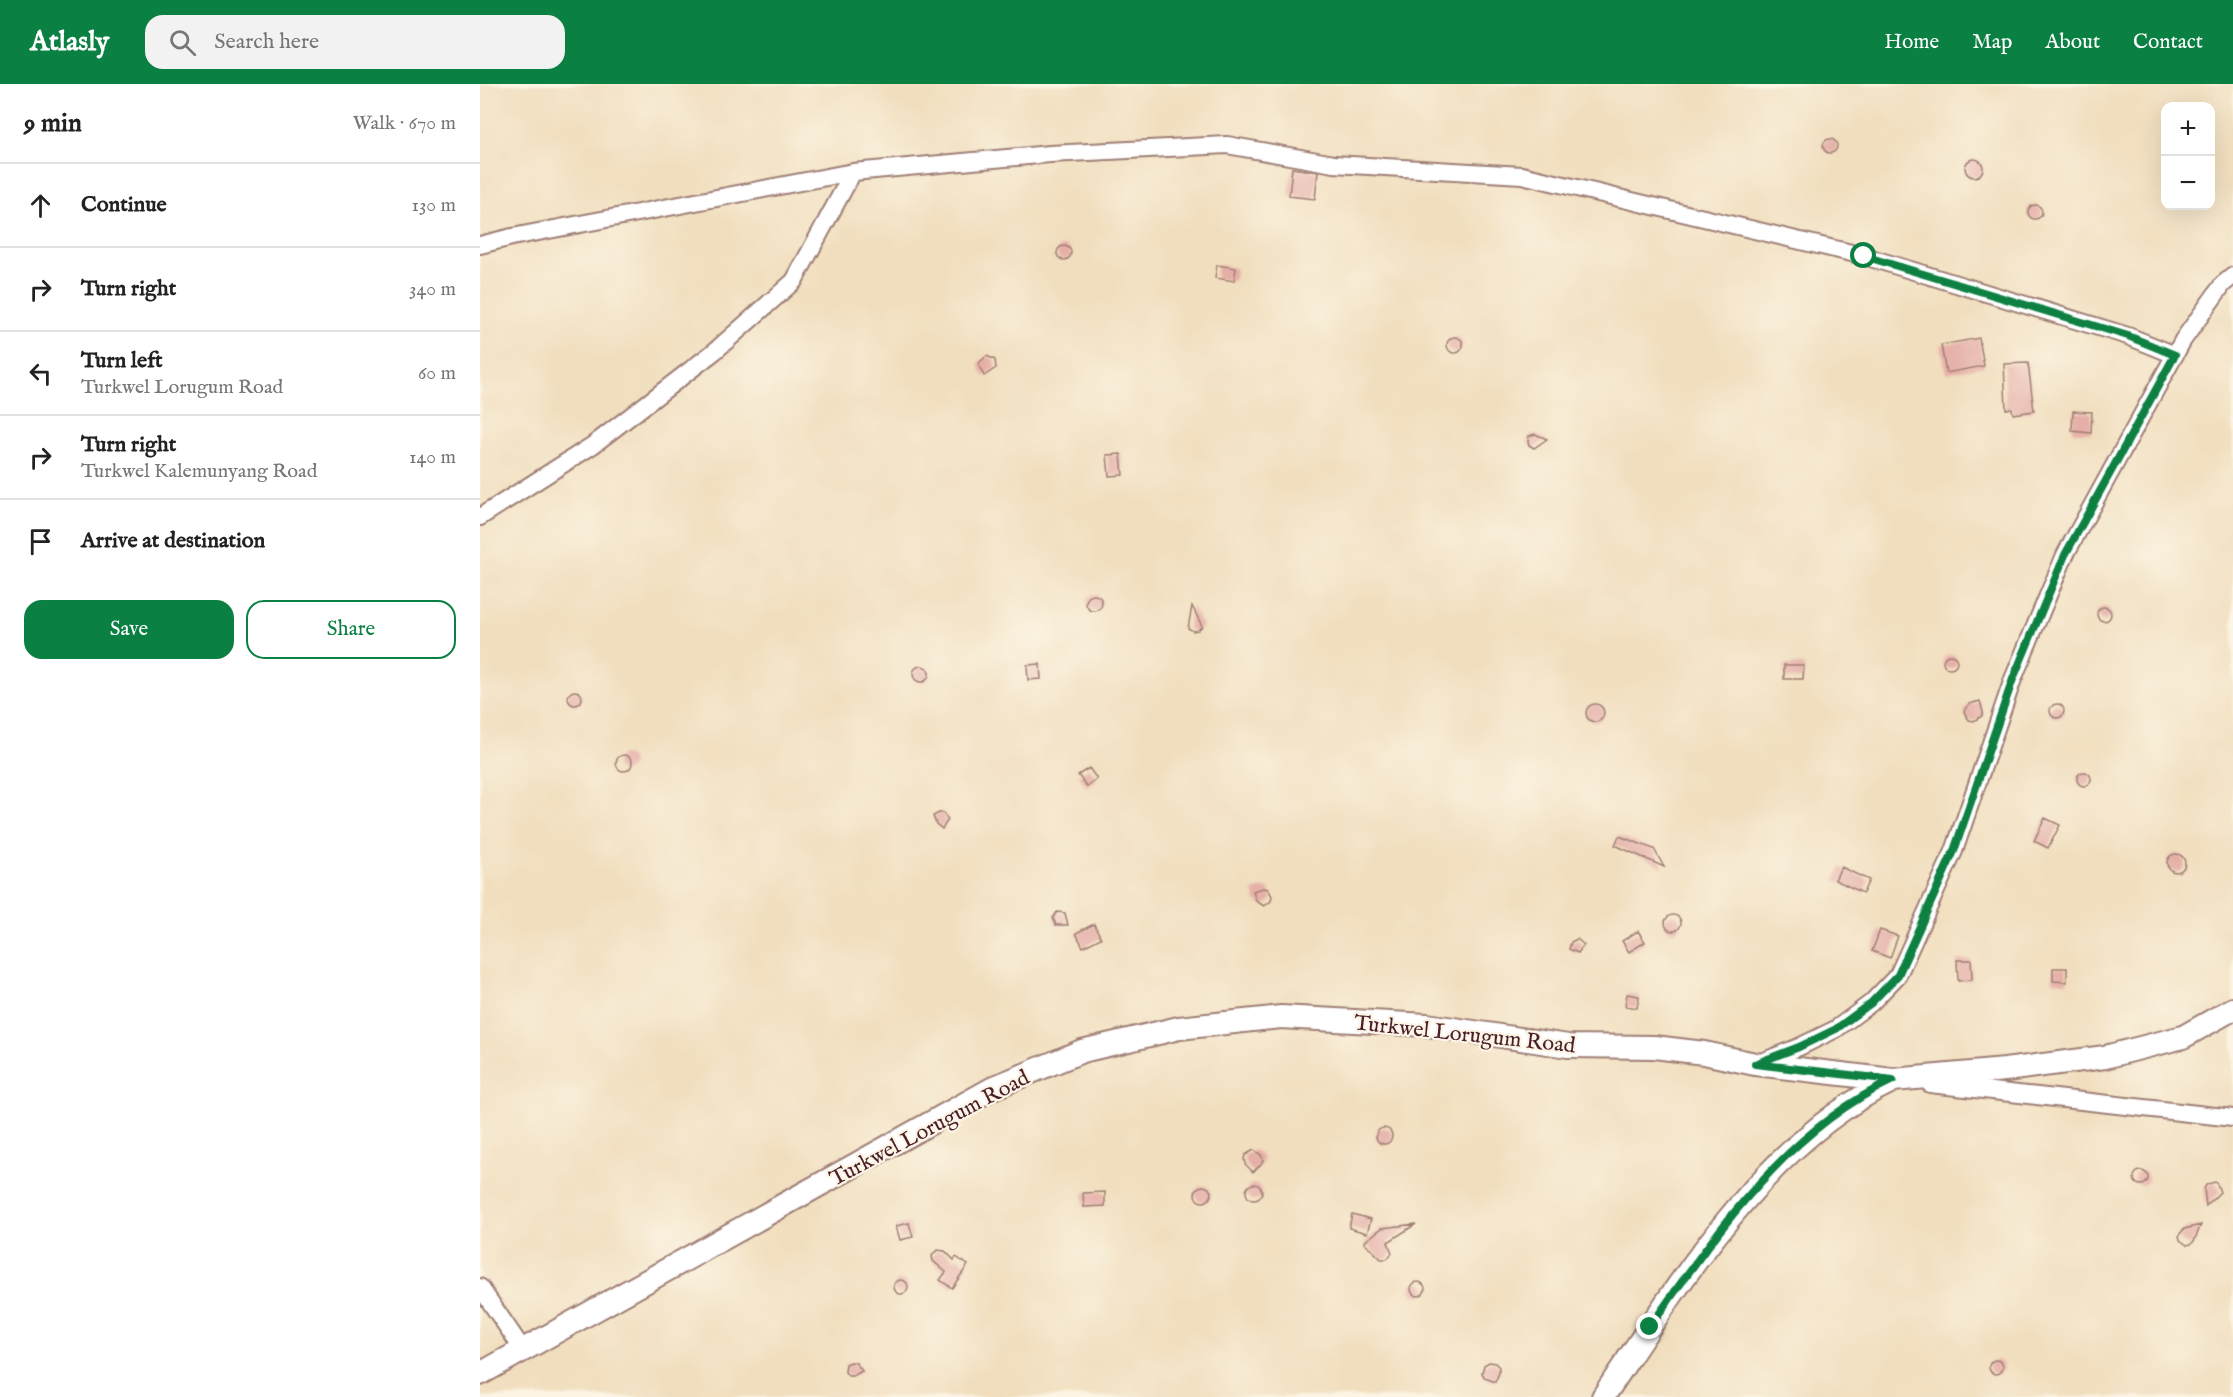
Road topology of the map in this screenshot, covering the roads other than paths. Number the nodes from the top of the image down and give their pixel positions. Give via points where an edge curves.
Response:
1 (853, 172) junction
2 (480, 245) edge
3 (2233, 276) edge
4 (2175, 355) junction
5 (480, 517) edge
6 (2233, 1010) edge
7 (1755, 1064) junction
8 (1893, 1080) junction
9 (2233, 1118) edge
10 (480, 1287) edge
11 (523, 1350) junction
12 (480, 1374) edge
13 (1603, 1397) edge

1 - 2 street
1 - 4 street via 1050,154 1227,145 1334,164 1522,175 1864,256 2128,336
1 - 5 street via 794,281 715,351 592,445
3 - 4 street via 2223,284
4 - 7 street via 2065,555 2013,679 1954,851 1898,975 1871,1003 1836,1029
6 - 8 main road, Turkwel Lorugum Road via 2182,1037 2105,1057
7 - 8 main road, Turkwel Lorugum Road
7 - 11 main road, Turkwel Lorugum Road via 1654,1047 1568,1046 1426,1025 1281,1017 1179,1028 1082,1051 995,1087
8 - 9 street
8 - 13 main road via 1842,1108 1765,1176 1689,1272
10 - 11 street
11 - 12 main road, Turkwel Lorugum Road

